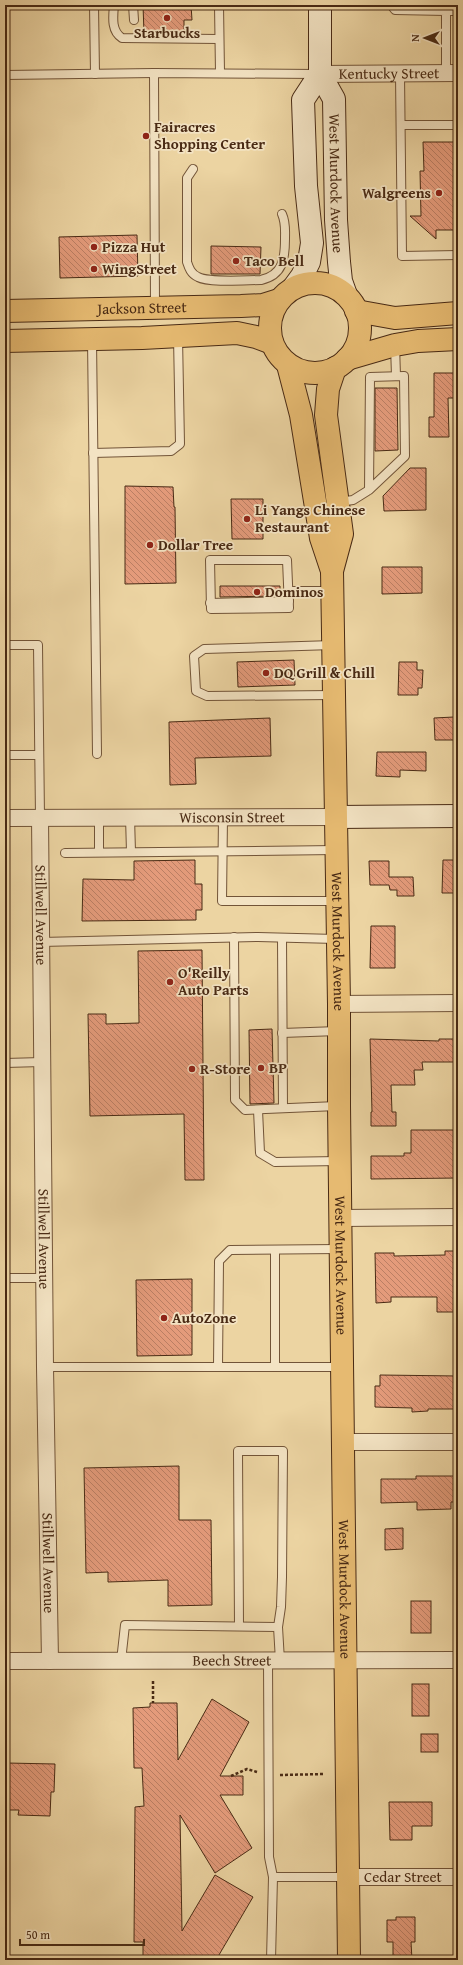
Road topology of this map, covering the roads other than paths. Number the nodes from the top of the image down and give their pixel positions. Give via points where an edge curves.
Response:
1 (94, 5) edge
2 (114, 5) edge
3 (134, 5) edge
4 (219, 5) edge
5 (320, 5) edge
6 (392, 5) edge
7 (446, 11) junction
8 (458, 11) edge
9 (134, 20) dead end
10 (219, 39) junction
11 (154, 73) junction
12 (220, 73) junction
13 (452, 73) edge
14 (5, 74) edge
15 (94, 74) junction
16 (320, 74) junction
17 (400, 74) junction
18 (401, 125) junction
19 (458, 125) edge
20 (193, 169) dead end
21 (282, 214) dead end
22 (458, 255) edge
23 (286, 293) junction
24 (351, 303) junction
25 (155, 308) junction
26 (5, 310) edge
27 (458, 313) edge
28 (178, 336) junction
29 (92, 339) junction
30 (458, 339) edge
31 (5, 341) edge
32 (272, 343) junction
33 (395, 345) junction
34 (341, 364) junction
35 (288, 365) junction
36 (396, 376) junction
37 (93, 453) junction
38 (369, 490) junction
39 (339, 502) junction
40 (333, 581) junction
41 (289, 591) junction
42 (5, 645) edge
43 (334, 645) junction
44 (334, 695) junction
45 (97, 754) dead end
46 (5, 755) edge
47 (39, 755) junction
48 (458, 816) edge
49 (40, 817) junction
50 (99, 817) junction
51 (130, 817) junction
52 (223, 817) junction
53 (336, 817) junction
54 (5, 818) edge
55 (223, 850) junction
56 (337, 850) junction
57 (99, 852) junction
58 (131, 852) junction
59 (64, 853) dead end
60 (338, 901) junction
61 (234, 937) junction
62 (282, 938) junction
63 (338, 940) junction
64 (41, 942) junction
65 (458, 1003) edge
66 (339, 1004) junction
67 (340, 1031) junction
68 (282, 1033) junction
69 (5, 1062) edge
70 (42, 1062) junction
71 (339, 1106) junction
72 (283, 1108) junction
73 (258, 1110) junction
74 (340, 1161) junction
75 (458, 1216) edge
76 (341, 1218) junction
77 (341, 1249) junction
78 (276, 1250) junction
79 (5, 1278) edge
80 (44, 1278) junction
81 (45, 1367) junction
82 (218, 1367) junction
83 (275, 1367) junction
84 (343, 1367) junction
85 (343, 1442) junction
86 (458, 1442) edge
87 (239, 1626) junction
88 (278, 1627) junction
89 (345, 1659) junction
90 (50, 1660) junction
91 (458, 1660) edge
92 (5, 1661) edge
93 (121, 1661) junction
94 (274, 1661) junction
95 (273, 1877) junction
96 (348, 1877) junction
97 (458, 1877) edge
98 (271, 1960) edge
99 (349, 1960) edge

1 - 15 lane
2 - 10 lane via 114,27 122,38 128,40
3 - 9 lane
4 - 10 lane
5 - 16 main road, West Murdock Avenue
6 - 7 lane via 395,10
7 - 8 lane
7 - 13 lane
10 - 12 lane
11 - 12 lane
11 - 15 lane
11 - 25 lane
12 - 16 lane
13 - 17 street, Kentucky Street
14 - 15 lane
16 - 17 street, Kentucky Street
16 - 23 main road, West Murdock Avenue via 303,100 306,186 312,243 302,276
16 - 24 main road, West Murdock Avenue via 334,99 336,226 341,281
17 - 18 lane
18 - 19 lane
18 - 22 lane via 402,256
20 - 21 lane via 186,178 187,262 189,269 199,278 261,280 278,272 284,261 285,250 285,221
23 - 24 main road via 307,283 320,282 333,286
23 - 25 main road, Jackson Street via 263,305
23 - 32 main road via 271,313 269,328
24 - 27 main road via 395,318
24 - 34 main road via 360,323 359,336 355,348
25 - 26 main road, Jackson Street
28 - 29 main road, Jackson Street
28 - 32 main road, Jackson Street via 238,333
28 - 37 lane via 180,444 171,451
29 - 31 main road, Jackson Street
29 - 37 lane
30 - 33 main road
32 - 35 main road via 278,355
33 - 34 main road
33 - 36 lane
34 - 35 main road via 323,372 311,373
34 - 39 main road, West Murdock Avenue via 328,389 326,415
35 - 40 main road, West Murdock Avenue via 301,415 321,538
36 - 38 lane via 404,376 401,436 405,456
36 - 38 lane via 370,377 372,437
37 - 45 lane
38 - 39 lane via 353,500
39 - 40 main road, West Murdock Avenue via 342,534
40 - 41 lane
40 - 43 main road, West Murdock Avenue
41 - 41 lane via 287,560 210,560 211,609 289,608
42 - 47 lane via 38,645
43 - 44 main road, West Murdock Avenue
43 - 44 lane via 204,649 194,656 196,691 207,696
44 - 53 main road, West Murdock Avenue
46 - 47 lane
47 - 49 lane
48 - 53 main road, Wisconsin Street
49 - 50 street, Wisconsin Street
49 - 54 street, Wisconsin Street
49 - 64 street, Stillwell Avenue
50 - 51 street, Wisconsin Street
50 - 57 lane
51 - 52 street, Wisconsin Street
51 - 58 lane
52 - 53 street, Wisconsin Street
52 - 55 lane
53 - 56 main road, West Murdock Avenue
55 - 56 lane
55 - 58 lane
55 - 60 lane via 222,901
56 - 60 main road, West Murdock Avenue
57 - 58 lane
57 - 59 lane
60 - 63 main road, West Murdock Avenue
61 - 62 lane
61 - 64 lane
61 - 73 lane via 235,1100 245,1110
62 - 63 lane
62 - 68 lane
63 - 66 main road, West Murdock Avenue
64 - 70 street, Stillwell Avenue
65 - 66 street
66 - 67 main road, West Murdock Avenue
67 - 68 lane
67 - 71 main road, West Murdock Avenue
68 - 72 lane
69 - 70 lane
70 - 80 street, Stillwell Avenue
71 - 72 lane
71 - 74 main road, West Murdock Avenue
72 - 73 lane
73 - 74 lane via 260,1153 275,1162
74 - 76 main road, West Murdock Avenue
75 - 76 street
76 - 77 main road, West Murdock Avenue
77 - 78 lane
77 - 84 main road, West Murdock Avenue
78 - 82 lane via 230,1250 219,1261
78 - 83 lane
79 - 80 lane
80 - 81 street, Stillwell Avenue
81 - 82 lane
81 - 90 street, Stillwell Avenue
82 - 83 lane
83 - 84 lane
84 - 85 main road, West Murdock Avenue
85 - 86 street
85 - 89 main road, West Murdock Avenue
87 - 88 lane
87 - 88 lane via 238,1451 284,1451 281,1607
87 - 93 lane via 125,1625
88 - 94 lane
89 - 91 street, Beech Street
89 - 94 street, Beech Street
89 - 96 main road, West Murdock Avenue
90 - 92 street, Beech Street
90 - 93 street, Beech Street
93 - 94 street, Beech Street
94 - 95 lane via 269,1857
95 - 96 lane
95 - 98 lane
96 - 97 street, Cedar Street
96 - 99 main road, West Murdock Avenue

